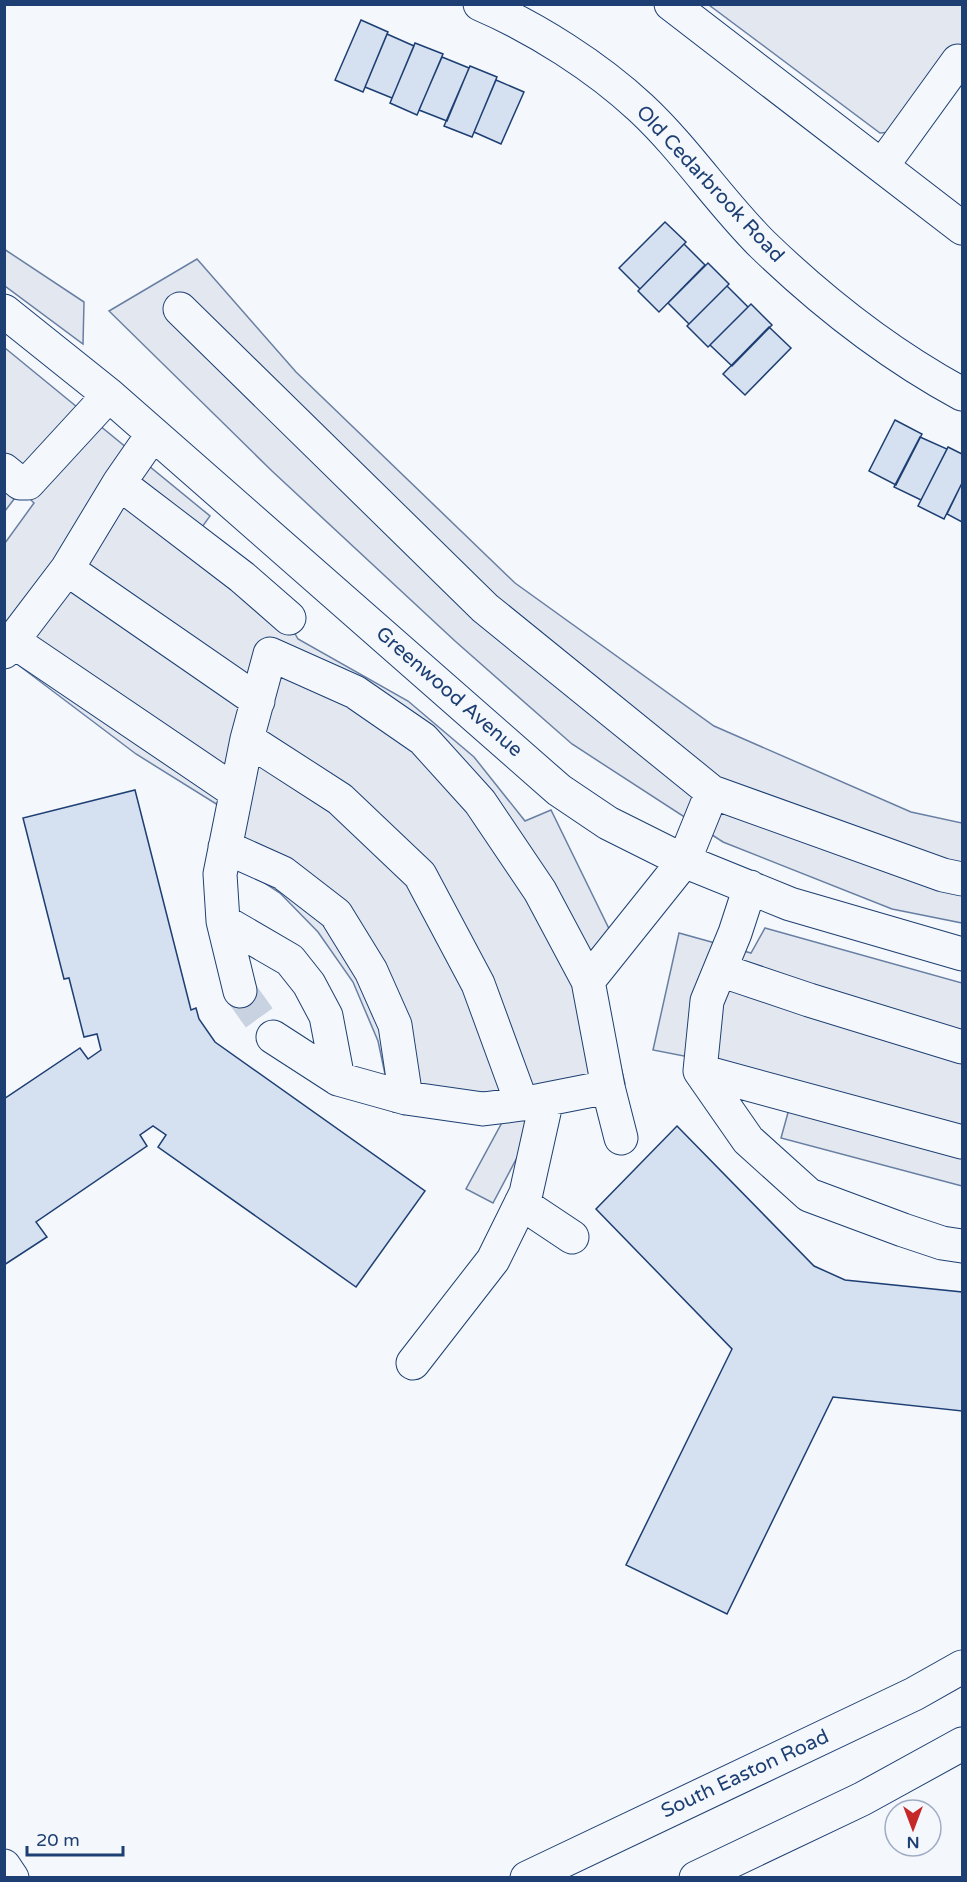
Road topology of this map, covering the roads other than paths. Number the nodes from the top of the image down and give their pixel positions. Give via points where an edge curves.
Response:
1 (480, 4) edge
2 (671, 4) edge
3 (961, 60) edge
4 (882, 166) junction
5 (963, 228) edge
6 (180, 309) dead end
7 (4, 311) edge
8 (963, 393) edge
9 (109, 395) junction
10 (153, 434) junction
11 (4, 470) edge
12 (119, 483) junction
13 (67, 570) junction
14 (311, 573) junction
15 (289, 618) junction
16 (9, 647) edge
17 (270, 654) junction
18 (258, 701) junction
19 (247, 740) junction
20 (236, 792) junction
21 (712, 792) junction
22 (225, 847) junction
23 (684, 861) junction
24 (963, 879) edge
25 (750, 887) junction
26 (223, 921) junction
27 (963, 954) edge
28 (720, 970) junction
29 (588, 981) junction
30 (240, 991) tunnel mouth
31 (273, 1037) tunnel mouth
32 (963, 1047) edge
33 (700, 1071) junction
34 (338, 1079) junction
35 (608, 1087) junction
36 (406, 1098) junction
37 (534, 1102) junction
38 (621, 1138) dead end
39 (963, 1142) edge
40 (522, 1203) junction
41 (572, 1236) dead end
42 (963, 1246) edge
43 (413, 1363) dead end
44 (963, 1667) edge
45 (963, 1744) edge
46 (527, 1878) edge
47 (696, 1878) edge

1 - 8 main road, Old Cedarbrook Road via 565,50 608,81 640,107 728,208 802,280 877,339
2 - 4 main road
3 - 4 main road
4 - 5 main road
6 - 21 main road via 485,608
7 - 9 main road, Greenwood Avenue
9 - 10 main road, Greenwood Avenue
9 - 11 main road via 28,483 20,483
10 - 12 main road
10 - 14 main road, Greenwood Avenue
12 - 13 main road
12 - 15 main road
13 - 16 main road
13 - 18 main road
14 - 15 main road
14 - 23 main road, Greenwood Avenue via 559,790 608,823
15 - 17 main road
16 - 20 main road
17 - 18 main road
17 - 29 main road via 355,692 423,740 480,802 540,891
18 - 19 main road
19 - 20 main road
19 - 37 main road via 340,799 420,875
20 - 22 main road
21 - 23 main road
21 - 24 main road
22 - 26 main road via 220,874
22 - 36 main road via 283,873 336,914 371,971 395,1025
23 - 25 main road, Greenwood Avenue
23 - 29 main road
25 - 27 main road, Greenwood Avenue via 790,904
25 - 28 main road
26 - 30 main road
26 - 34 main road via 290,960 309,984 326,1016
28 - 32 main road
28 - 33 main road via 707,1001
29 - 35 main road
31 - 34 main road
33 - 39 main road
33 - 42 main road via 748,1140 809,1195 942,1243
34 - 36 main road
35 - 37 main road
35 - 38 main road
36 - 37 main road via 483,1108
37 - 40 main road
40 - 41 main road
40 - 43 main road via 492,1260
44 - 46 main road, South Easton Road
45 - 47 main road via 862,1799

